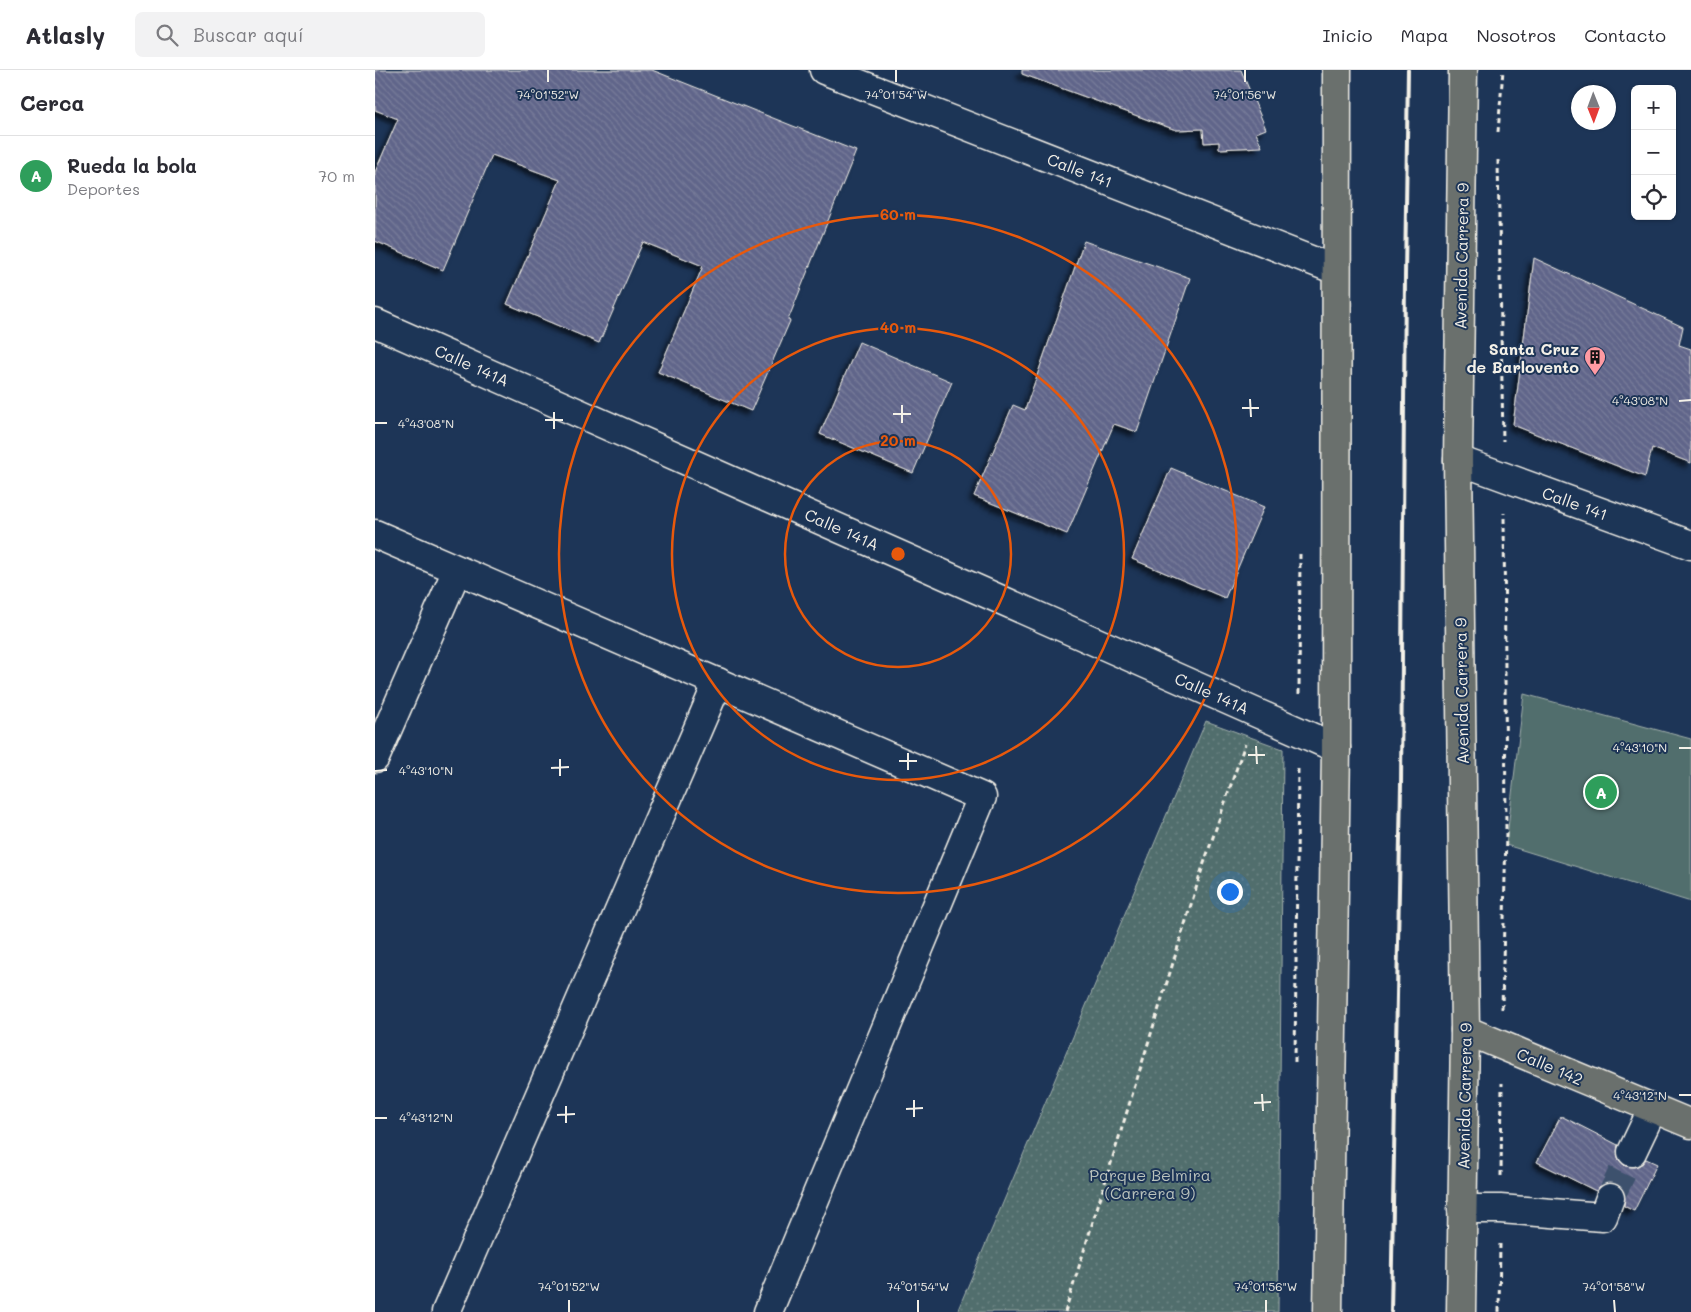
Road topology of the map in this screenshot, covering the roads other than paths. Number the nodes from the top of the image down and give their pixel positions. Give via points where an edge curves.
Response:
1 (824, 70) edge
2 (1337, 70) edge
3 (1463, 70) edge
4 (1336, 270) junction
5 (378, 332) edge
6 (1458, 460) junction
7 (375, 534) edge
8 (1691, 546) edge
9 (457, 570) junction
10 (718, 682) junction
11 (1336, 748) junction
12 (375, 758) edge
13 (1465, 1030) junction
14 (1653, 1108) junction
15 (1691, 1124) edge
16 (1632, 1152) tunnel mouth
17 (1610, 1198) tunnel mouth
18 (1463, 1209) junction
19 (446, 1312) edge
20 (768, 1312) edge
21 (1328, 1312) edge
22 (1461, 1312) edge

1 - 4 street, Calle 141
2 - 4 main road
3 - 6 main road, Avenida Carrera 9
4 - 11 main road
5 - 11 street, Calle 141A
6 - 8 street, Calle 141
6 - 13 main road, Avenida Carrera 9
7 - 9 street
9 - 10 street
9 - 12 street
10 - 19 street
10 - 20 street via 982,797
11 - 21 main road
13 - 14 main road, Calle 142
13 - 18 main road, Avenida Carrera 9
14 - 15 main road, Calle 142
14 - 16 street
17 - 18 street via 1603,1217
18 - 22 main road, Avenida Carrera 9

